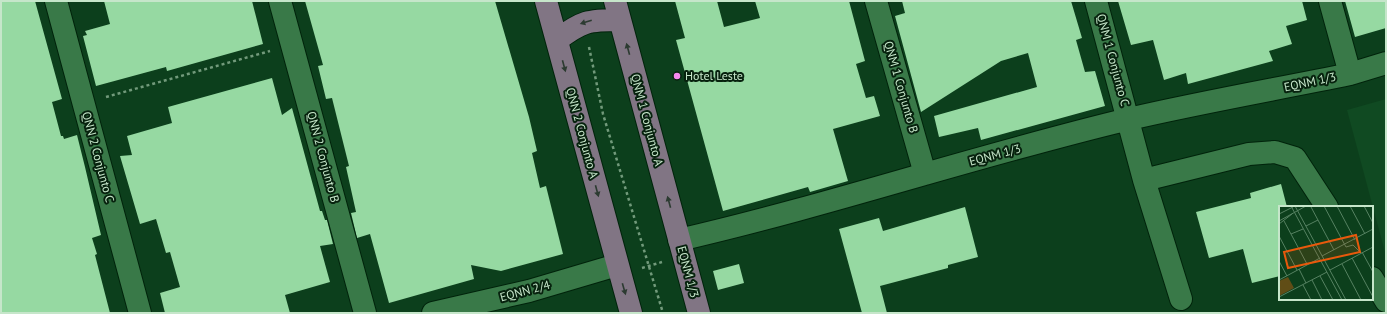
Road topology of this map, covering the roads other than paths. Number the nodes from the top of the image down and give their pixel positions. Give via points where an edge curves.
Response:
1 (56, 1) edge
2 (280, 1) edge
3 (546, 1) edge
4 (876, 1) edge
5 (1096, 1) edge
6 (1330, 1) edge
7 (617, 10) edge
8 (557, 40) junction
9 (1386, 62) edge
10 (1350, 74) junction
11 (1129, 119) junction
12 (925, 174) junction
13 (1144, 180) junction
14 (1326, 206) edge
15 (682, 248) junction
16 (618, 269) junction
17 (1373, 280) edge
18 (1181, 299) dead end
19 (1386, 301) edge
20 (140, 313) edge
21 (365, 313) edge
22 (433, 313) edge
23 (630, 313) edge
24 (700, 313) edge

1 - 20 street, QNN 2 Conjunto C
2 - 21 street, QNN 2 Conjunto B
3 - 8 main road, QNN 2 Conjunto A
4 - 12 street, QNM 1 Conjunto B
5 - 11 street, QNM 1 Conjunto C
6 - 10 street
7 -> 8 main road via 584,22
15 -> 7 main road, QNM 1 Conjunto A
8 -> 16 main road, QNN 2 Conjunto A
9 - 10 street, EQNM 1/3
10 - 11 street, EQNM 1/3
11 - 12 street, EQNM 1/3
11 - 13 street, QNM 1 Conjunto C
12 - 15 street, EQNM 1/3 via 763,220
13 - 14 street via 1249,154 1275,152 1295,158
13 - 18 street, QNM 1 Conjunto C
15 - 24 main road, EQNM 1/3
16 - 22 street, EQNN 2/4
16 -> 23 main road, QNN 2 Conjunto A
17 - 19 street

